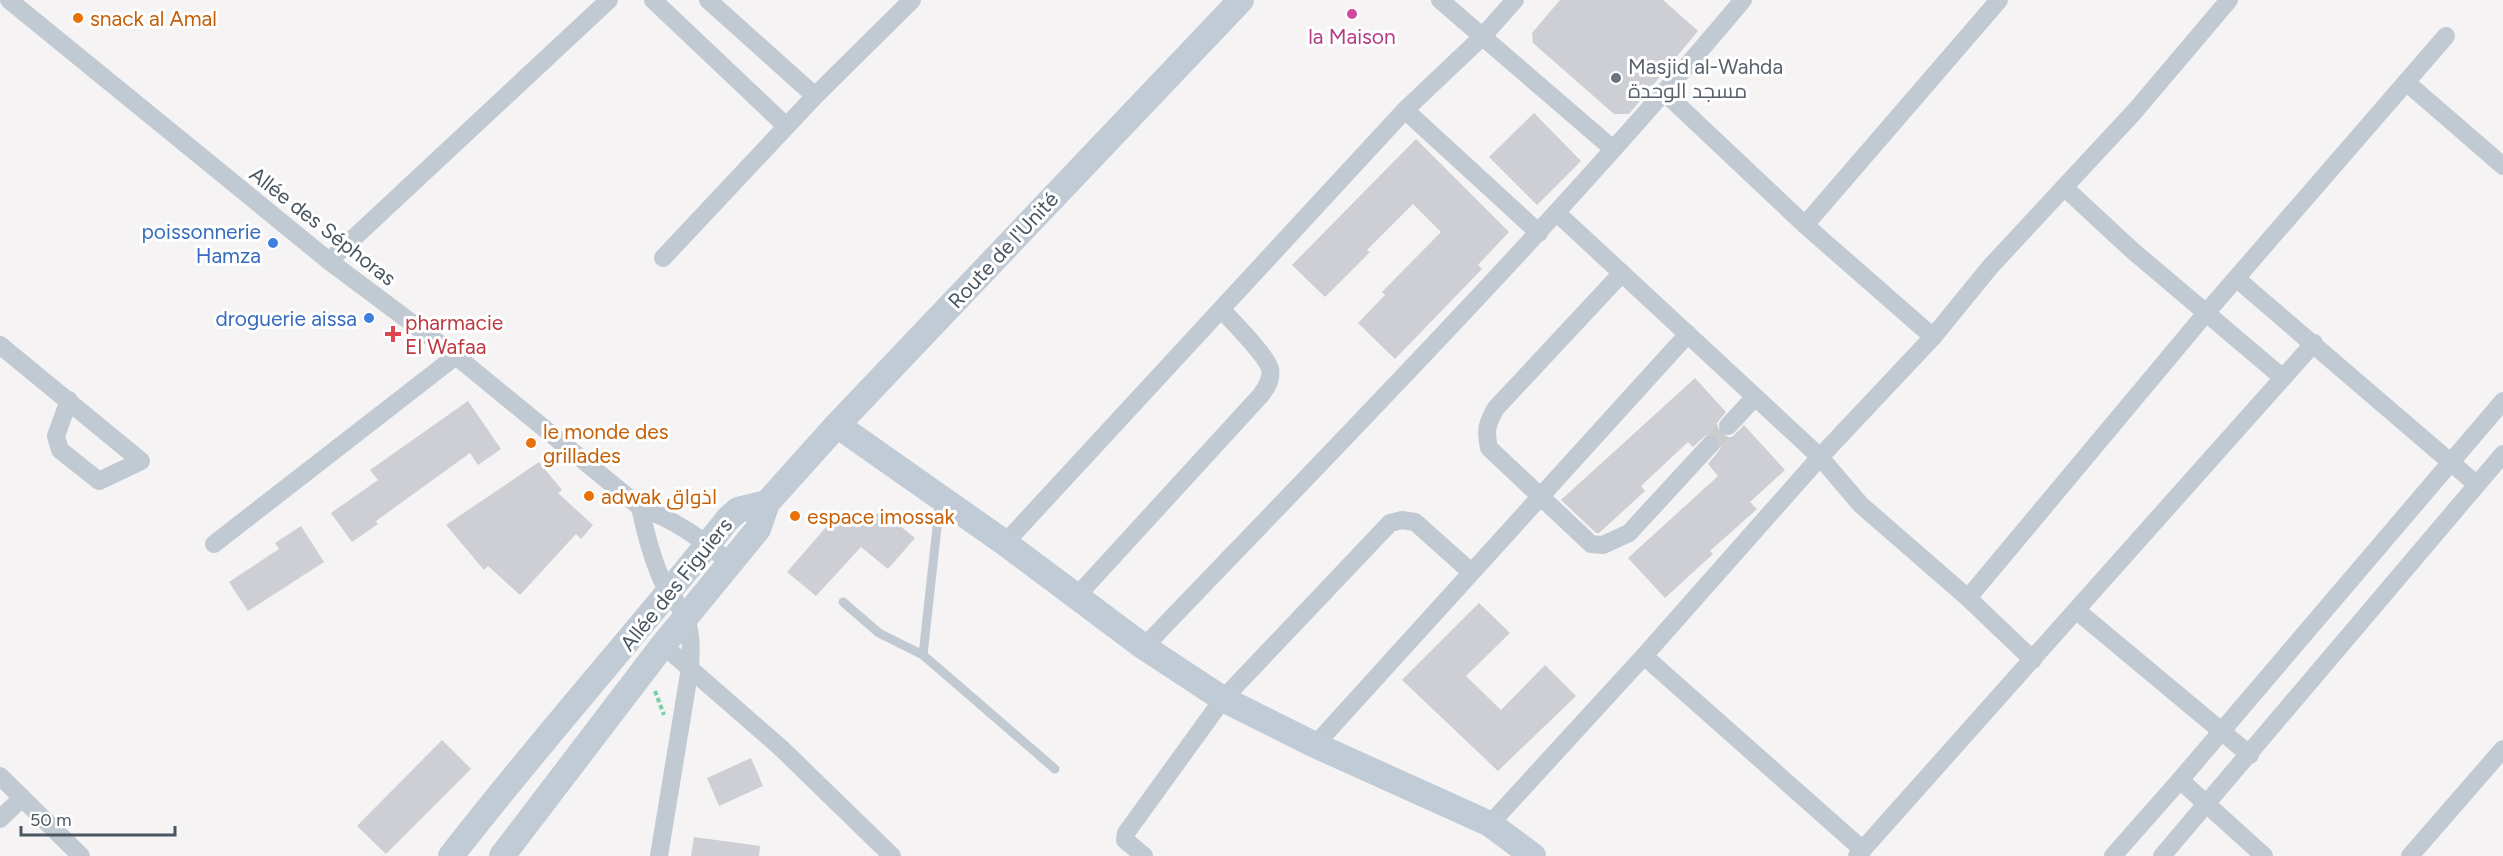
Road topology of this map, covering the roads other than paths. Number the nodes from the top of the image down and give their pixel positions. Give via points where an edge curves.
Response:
1 (9, 0) edge
2 (609, 0) edge
3 (653, 0) edge
4 (708, 0) edge
5 (912, 0) edge
6 (1241, 0) edge
7 (1440, 0) edge
8 (1515, 0) edge
9 (1743, 0) edge
10 (2000, 0) edge
11 (2229, 0) edge
12 (2446, 36) dead end
13 (1482, 37) junction
14 (2406, 82) junction
15 (1665, 93) junction
16 (815, 96) junction
17 (1405, 110) junction
18 (786, 126) junction
19 (1613, 149) junction
20 (2503, 166) edge
21 (2065, 188) junction
22 (1557, 213) junction
23 (1805, 225) junction
24 (1539, 233) junction
25 (663, 258) dead end
26 (329, 261) junction
27 (1622, 273) junction
28 (2237, 279) junction
29 (1222, 310) junction
30 (2205, 313) junction
31 (1688, 334) junction
32 (1933, 337) junction
33 (2314, 343) junction
34 (0, 345) edge
35 (456, 356) junction
36 (2283, 378) junction
37 (1755, 397) junction
38 (69, 400) junction
39 (2503, 401) edge
40 (837, 425) junction
41 (1728, 426) tunnel mouth
42 (1710, 445) tunnel mouth
43 (2503, 454) edge
44 (1820, 457) junction
45 (2449, 462) junction
46 (2476, 484) junction
47 (1540, 496) junction
48 (940, 497) junction
49 (767, 503) junction
50 (640, 507) junction
51 (1005, 543) junction
52 (214, 544) dead end
53 (708, 544) junction
54 (730, 563) junction
55 (1472, 572) junction
56 (669, 593) junction
57 (1076, 597) junction
58 (1968, 598) junction
59 (843, 602) dead end
60 (2076, 610) junction
61 (686, 617) junction
62 (663, 645) junction
63 (1144, 647) junction
64 (923, 656) junction
65 (1644, 656) junction
66 (2033, 660) junction
67 (690, 668) junction
68 (1223, 699) junction
69 (2221, 731) junction
70 (1315, 745) junction
71 (2503, 749) edge
72 (2250, 755) junction
73 (1055, 769) dead end
74 (0, 776) edge
75 (2180, 780) junction
76 (22, 798) junction
77 (2207, 806) junction
78 (0, 819) edge
79 (1490, 824) junction
80 (1860, 853) edge
81 (81, 856) edge
82 (451, 856) edge
83 (502, 856) edge
84 (659, 856) edge
85 (892, 856) edge
86 (1144, 856) edge
87 (1533, 856) edge
88 (2113, 856) edge
89 (2163, 856) edge
90 (2264, 856) edge
91 (2410, 856) edge

1 - 26 street, Allée des Séphoras
2 - 26 street
3 - 18 street
4 - 16 street
5 - 16 street
6 - 40 street, Route de l'Unité
7 - 13 street
8 - 13 street
9 - 15 street
10 - 23 street
11 - 21 street
12 - 14 street
13 - 17 street
13 - 19 street
14 - 20 street
14 - 28 street
15 - 19 street
15 - 23 street
16 - 18 street
17 - 24 street
17 - 29 street
18 - 25 street
19 - 22 street
21 - 30 street
21 - 32 street via 1990,267
22 - 24 street
22 - 27 street
23 - 32 street
24 - 63 street
26 - 35 street, Allée des Séphoras
27 - 31 street
27 - 47 street via 1488,421 1489,448
28 - 30 street
28 - 33 street
29 - 51 street
29 - 57 street via 1266,359 1270,382
30 - 36 street
30 - 58 street
31 - 37 street
31 - 47 street
32 - 44 street
33 - 36 street
33 - 45 street
34 - 38 street
35 - 50 street, Allée des Séphoras
35 - 52 street
36 - 60 street
37 - 41 street
37 - 44 street
38 - 38 street via 105,430 141,461 99,481 60,450 56,436
39 - 45 street
40 - 48 street
40 - 49 street, Route de l'Unité
42 - 47 street via 1629,533 1603,545 1591,544
43 - 46 street
44 - 58 street via 1861,505
44 - 65 street
45 - 46 street
45 - 69 street
46 - 72 street
47 - 55 street
48 - 51 street
48 - 64 lane
49 - 53 street, Allée des Figuiers via 738,510
49 - 54 street, Allée des Figuiers via 758,529
50 - 53 street, Allée des Séphoras via 678,523
50 - 56 street via 644,530
51 - 57 street
53 - 54 street, Allée des Séphoras
53 - 56 street, Allée des Figuiers
54 - 61 street, Allée des Figuiers
55 - 68 street via 1414,522 1390,523
55 - 70 street
56 - 61 street
56 - 82 street, Allée des Figuiers via 505,786
57 - 63 street
58 - 66 street
59 - 64 lane via 879,633
60 - 66 street
60 - 69 street
61 - 62 street, Allée des Figuiers
61 - 67 street
62 - 67 street
62 - 83 street, Allée des Figuiers
63 - 68 street
64 - 73 lane
65 - 79 street
65 - 80 street
66 - 80 street
67 - 84 street
67 - 85 street via 781,748
68 - 70 street
68 - 86 street via 1126,833 1125,840
69 - 72 street
69 - 75 street
70 - 79 street
71 - 91 street
72 - 77 street
74 - 76 street
75 - 77 street
75 - 88 street
76 - 78 street
76 - 81 street
77 - 89 street
77 - 90 street
79 - 87 street

